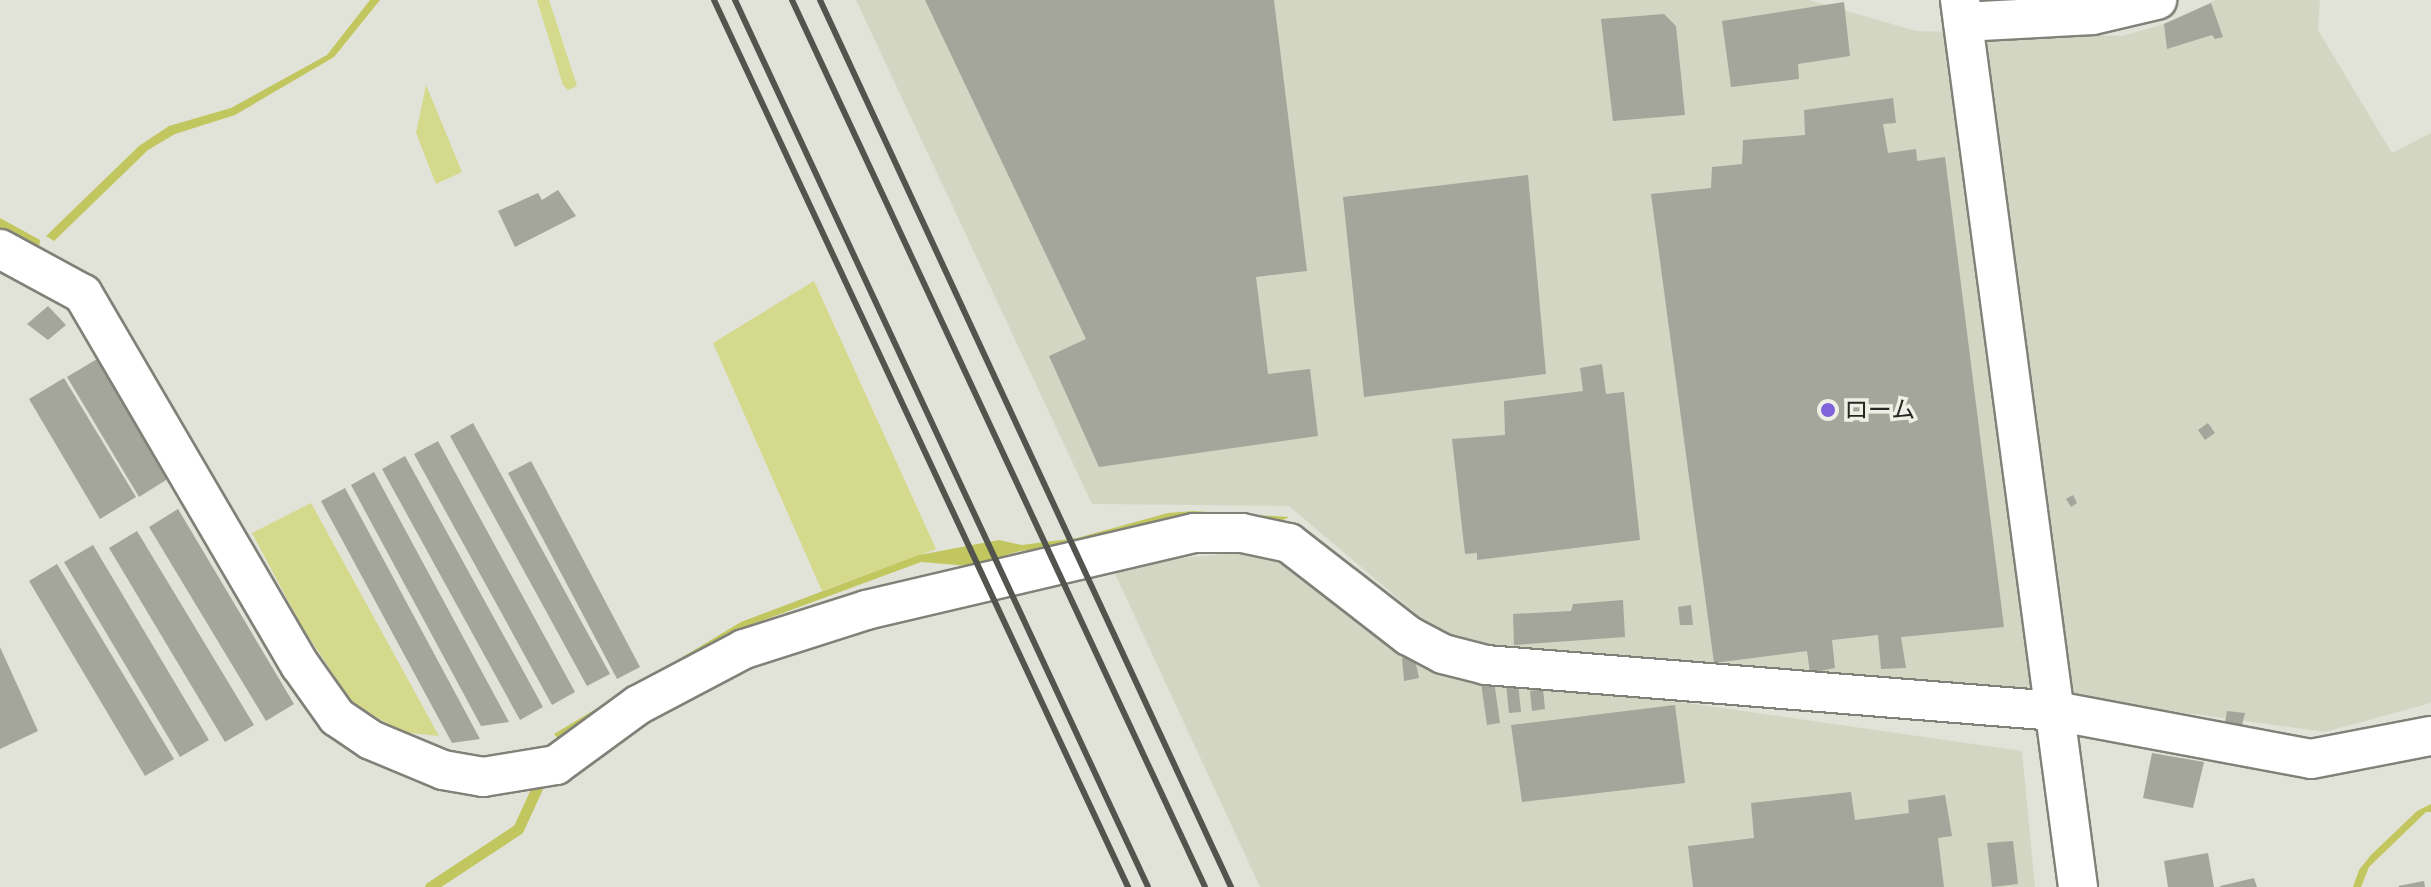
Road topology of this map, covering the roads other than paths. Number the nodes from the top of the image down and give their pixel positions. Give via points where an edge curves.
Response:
1 (2157, 0) edge
2 (1962, 11) edge
3 (0, 249) edge
4 (2055, 711) junction
5 (2431, 736) edge
6 (2078, 887) edge

1 - 2 street via 2093,15
2 - 4 street
3 - 4 street via 83,294 300,665 337,717 371,740 443,770 483,777 556,765 638,705 744,649 866,610 1194,533 1242,533 1289,543 1409,636 1443,654 1486,665
4 - 5 street via 2311,759
4 - 6 street

